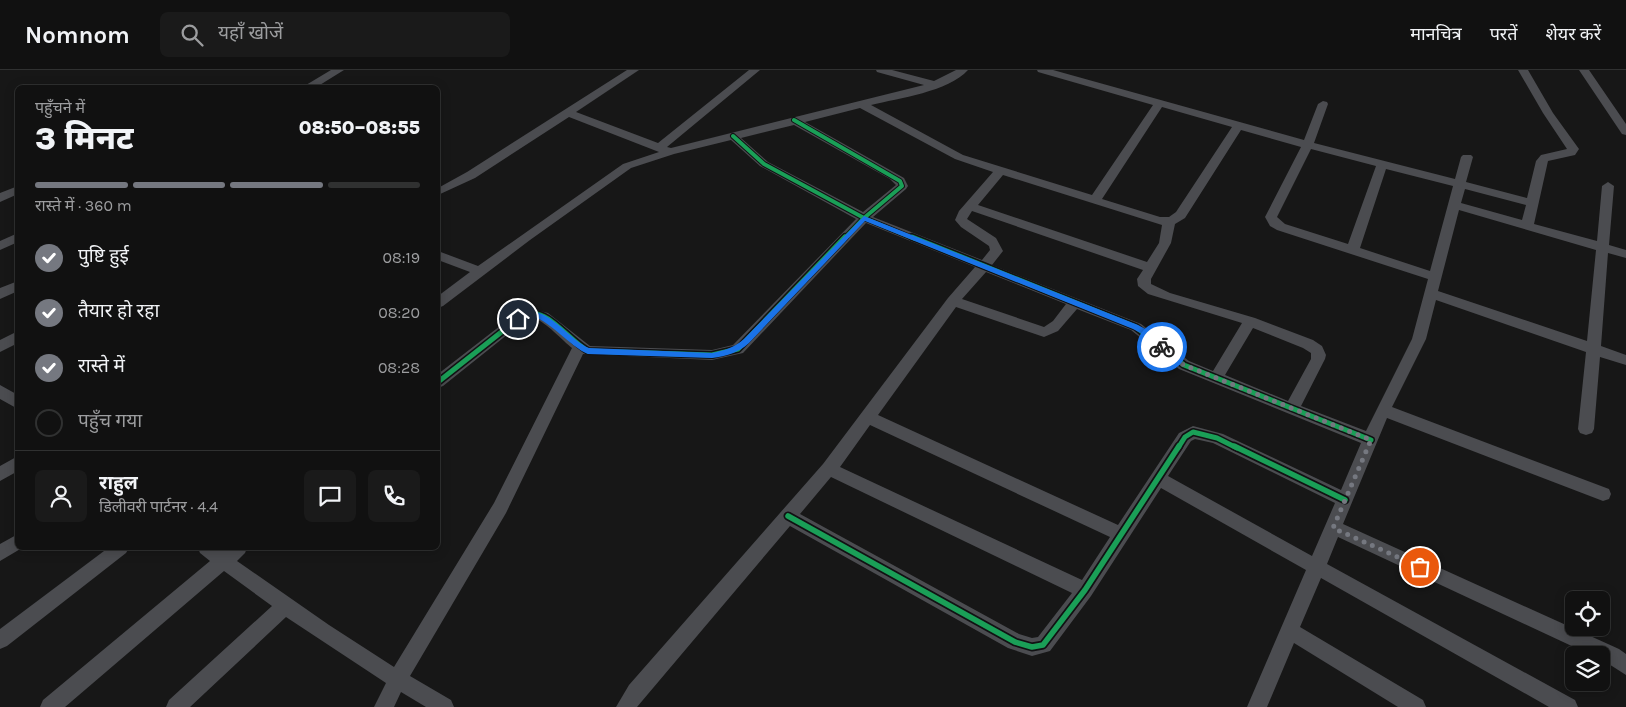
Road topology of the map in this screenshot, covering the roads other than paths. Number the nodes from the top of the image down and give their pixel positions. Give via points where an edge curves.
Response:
1 (339, 70) edge
2 (634, 70) edge
3 (755, 70) edge
4 (881, 70) edge
5 (963, 70) edge
6 (1042, 70) edge
7 (1523, 70) edge
8 (1584, 70) edge
9 (312, 85) edge
10 (935, 85) junction
11 (1160, 103) junction
12 (861, 104) junction
13 (1323, 104) dead end
14 (569, 113) junction
15 (794, 120) junction
16 (1238, 126) junction
17 (1626, 132) edge
18 (733, 136) junction
19 (1308, 145) junction
20 (665, 150) junction
21 (1466, 157) dead end
22 (1382, 164) junction
23 (1000, 171) junction
24 (1459, 185) junction
25 (1608, 186) dead end
26 (15, 190) edge
27 (440, 191) edge
28 (0, 198) edge
29 (1094, 201) junction
30 (1533, 202) junction
31 (1454, 205) junction
32 (970, 206) junction
33 (864, 218) junction
34 (1169, 222) junction
35 (1528, 226) junction
36 (15, 238) edge
37 (0, 246) edge
38 (1601, 247) junction
39 (1353, 250) junction
40 (1626, 254) edge
41 (440, 256) edge
42 (982, 267) junction
43 (1150, 268) junction
44 (479, 271) junction
45 (1436, 277) junction
46 (15, 286) edge
47 (0, 294) edge
48 (1432, 294) junction
49 (440, 301) edge
50 (953, 301) junction
51 (1074, 303) junction
52 (1250, 321) junction
53 (15, 338) edge
54 (0, 347) edge
55 (579, 347) junction
56 (1593, 349) junction
57 (1626, 360) edge
58 (1216, 378) junction
59 (440, 380) edge
60 (1292, 408) junction
61 (1384, 410) junction
62 (868, 417) junction
63 (1586, 429) dead end
64 (1371, 440) junction
65 (15, 464) edge
66 (829, 469) junction
67 (0, 474) edge
68 (1157, 478) junction
69 (1603, 494) dead end
70 (1345, 500) junction
71 (788, 516) junction
72 (1333, 528) junction
73 (1120, 534) junction
74 (15, 542) edge
75 (117, 550) edge
76 (209, 550) edge
77 (237, 550) edge
78 (0, 553) edge
79 (224, 561) junction
80 (1318, 568) junction
81 (1084, 590) junction
82 (286, 606) junction
83 (1291, 631) junction
84 (0, 640) edge
85 (1626, 666) edge
86 (397, 680) junction
87 (50, 707) edge
88 (176, 707) edge
89 (384, 707) edge
90 (444, 707) edge
91 (626, 707) edge
92 (1257, 707) edge
93 (1416, 707) edge
94 (1568, 707) edge

1 - 9 street
2 - 14 street
3 - 20 street
4 - 10 street
5 - 10 street
6 - 11 street
7 - 30 street via 1573,149 1572,153 1545,157
8 - 17 street
10 - 12 street
11 - 16 street
11 - 29 street
12 - 15 street
12 - 23 street via 947,152
13 - 19 street
14 - 20 street
14 - 27 street via 471,176
15 - 18 street
15 - 33 street via 900,181 902,186
16 - 19 street
16 - 34 street via 1181,215
18 - 20 street
18 - 33 street via 764,164
19 - 22 street
19 - 39 street via 1270,217 1281,227
20 - 44 street via 618,171
21 - 24 street
22 - 24 street
22 - 39 street
23 - 29 street
23 - 32 street
24 - 30 street
24 - 31 street
25 - 38 street
26 - 28 street
29 - 34 street
30 - 35 street
31 - 35 street
31 - 45 street
32 - 42 street via 961,220 996,244 997,251
32 - 43 street
33 - 42 street
33 - 55 street via 738,349 712,355 598,352
34 - 43 street via 1165,244
35 - 38 street
36 - 37 street
38 - 40 street
38 - 56 street
39 - 45 street
41 - 44 street
42 - 50 street
42 - 51 street
43 - 52 street via 1144,279 1145,286 1153,291
44 - 49 street
45 - 48 street
46 - 47 street
48 - 56 street
48 - 61 street via 1419,339
50 - 51 street via 1044,332 1051,331
50 - 62 street
51 - 58 street via 1136,327 1149,334 1173,358
52 - 58 street
52 - 60 street via 1317,350 1318,360
53 - 54 street
55 - 59 street via 544,318 528,314
55 - 86 street via 500,508
56 - 57 street
56 - 63 street
58 - 60 street
60 - 64 street
61 - 64 street
61 - 69 street
62 - 66 street
62 - 73 street
64 - 70 street
65 - 67 street
66 - 71 street
66 - 81 street
68 - 70 street via 1185,436 1193,432 1217,438
68 - 73 street
68 - 80 street
70 - 72 street
71 - 81 street via 1015,642 1032,647 1043,645
71 - 91 street
72 - 80 street
72 - 85 street via 1612,655
73 - 81 street
74 - 78 street
75 - 84 street
76 - 79 street
77 - 79 street
79 - 82 street
79 - 87 street
80 - 83 street
80 - 94 street
82 - 86 street
82 - 88 street
83 - 92 street
83 - 93 street
86 - 89 street
86 - 90 street

